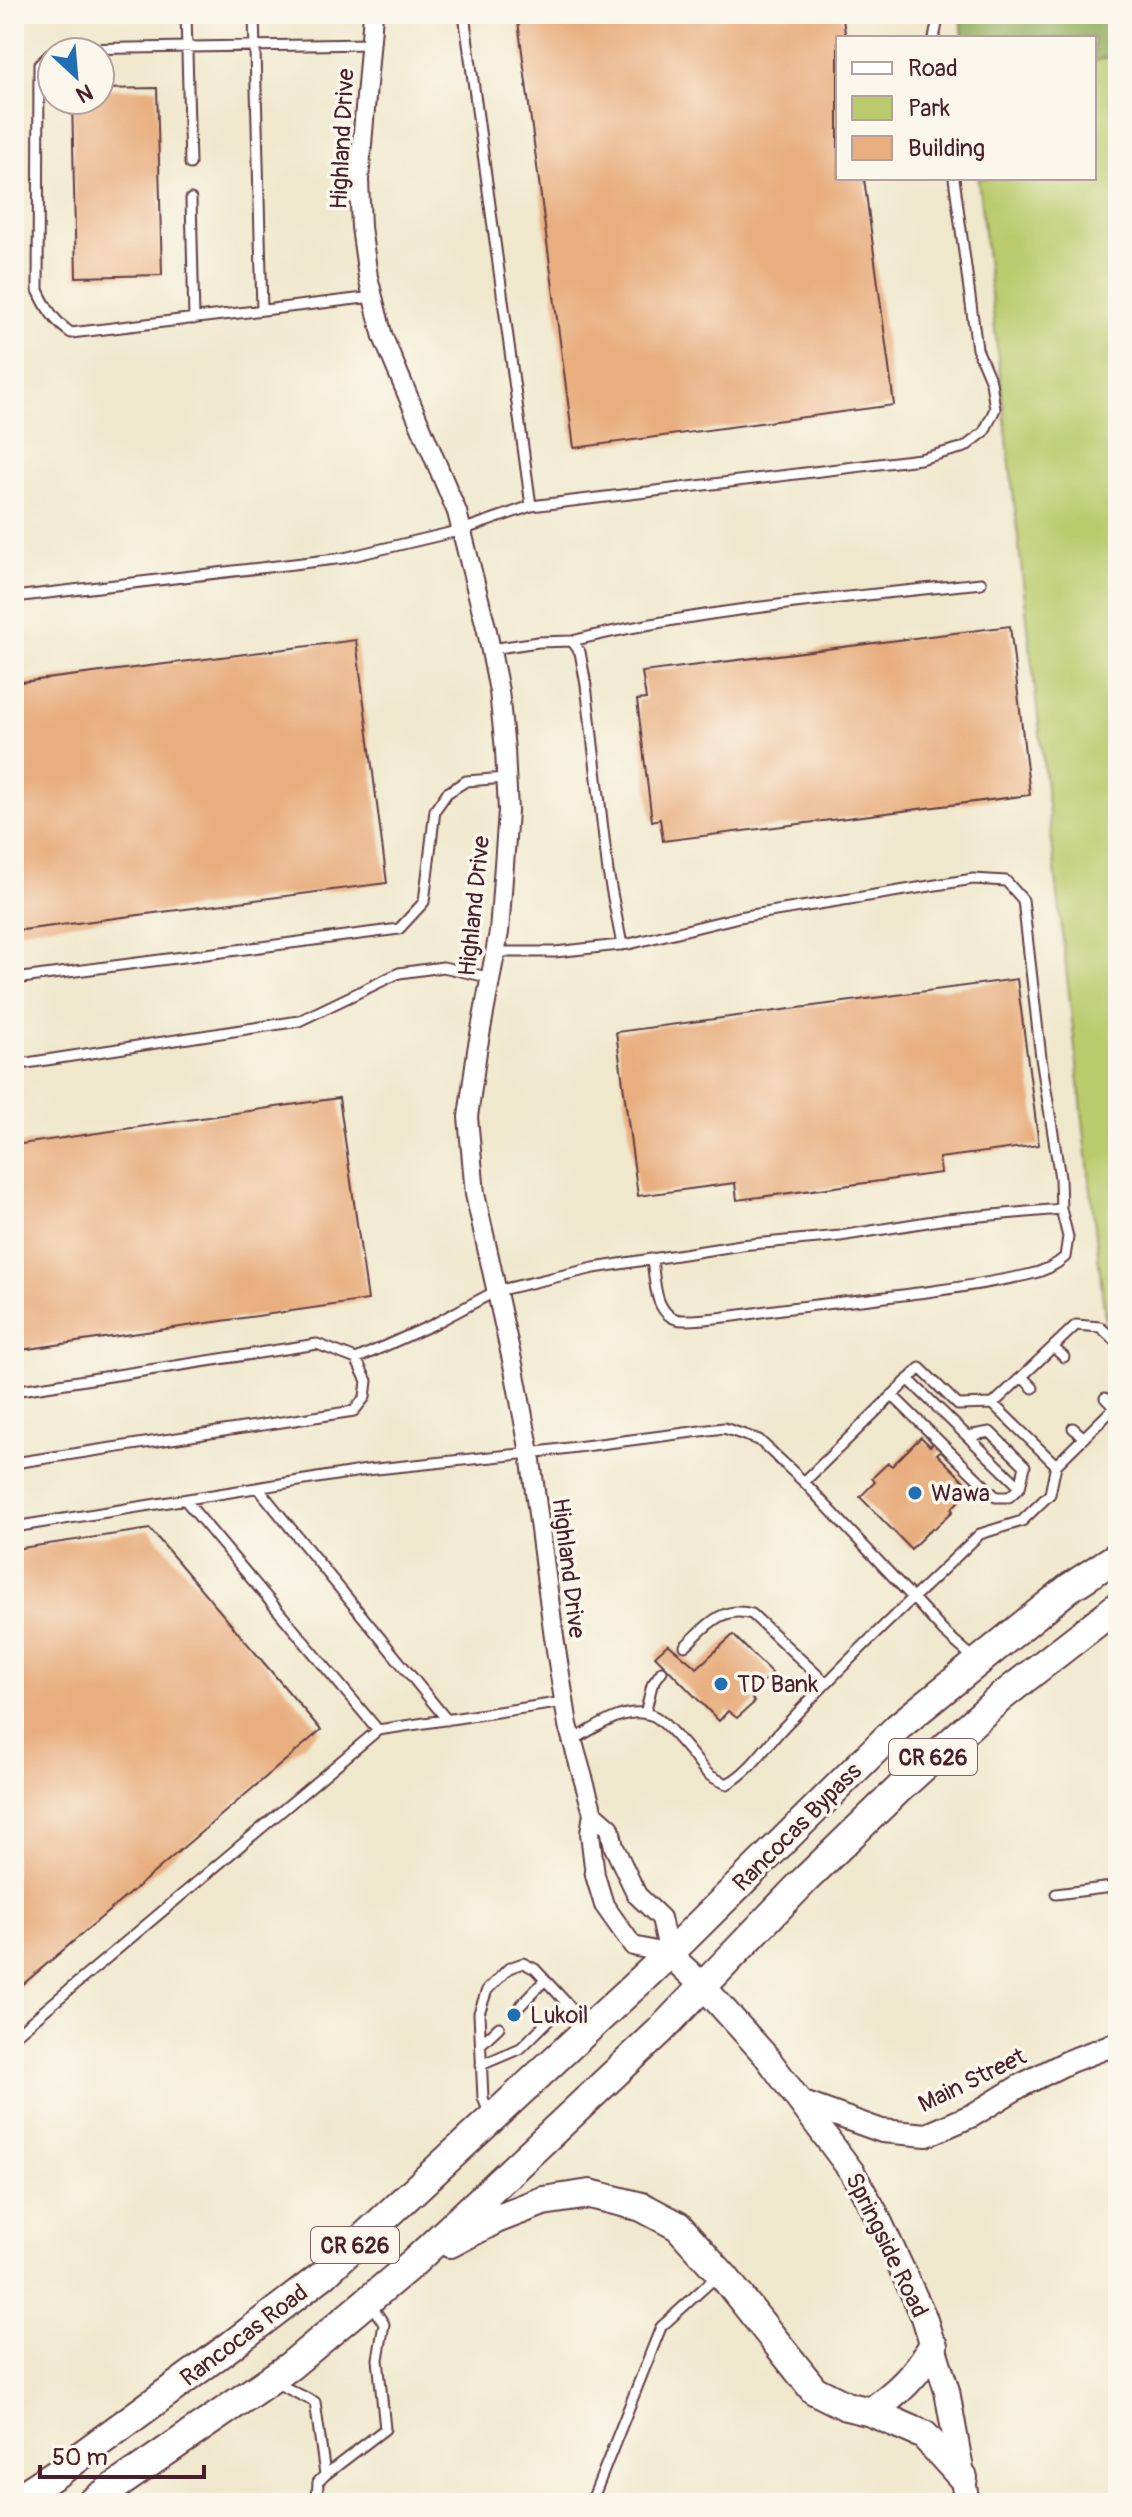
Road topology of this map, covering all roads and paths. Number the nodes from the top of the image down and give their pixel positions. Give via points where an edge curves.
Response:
1 (186, 14) edge
2 (254, 14) edge
3 (373, 14) edge
4 (464, 14) edge
5 (939, 14) edge
6 (934, 36) edge
7 (371, 44) junction
8 (257, 46) junction
9 (186, 47) junction
10 (190, 164) dead end
11 (954, 180) edge
12 (191, 199) dead end
13 (373, 297) junction
14 (262, 310) junction
15 (194, 319) junction
16 (531, 506) junction
17 (462, 530) junction
18 (981, 583) dead end
19 (14, 597) edge
20 (572, 641) junction
21 (491, 649) junction
22 (506, 778) junction
23 (622, 945) junction
24 (496, 952) junction
25 (492, 978) junction
26 (14, 979) edge
27 (14, 1065) edge
28 (1061, 1209) junction
29 (652, 1260) junction
30 (496, 1291) junction
31 (1118, 1343) edge
32 (1053, 1347) junction
33 (1064, 1357) dead end
34 (356, 1359) junction
35 (1022, 1377) junction
36 (908, 1379) junction
37 (1033, 1388) dead end
38 (14, 1391) edge
39 (892, 1395) junction
40 (1105, 1398) dead end
41 (993, 1404) junction
42 (1116, 1406) edge
43 (1073, 1428) dead end
44 (967, 1436) junction
45 (1084, 1438) junction
46 (530, 1453) junction
47 (14, 1463) edge
48 (1056, 1465) junction
49 (804, 1482) junction
50 (1020, 1487) junction
51 (258, 1488) junction
52 (186, 1501) junction
53 (14, 1527) edge
54 (1118, 1556) edge
55 (913, 1598) junction
56 (1118, 1606) edge
57 (685, 1646) dead end
58 (978, 1662) junction
59 (662, 1671) dead end
60 (826, 1683) junction
61 (564, 1702) junction
62 (645, 1714) junction
63 (447, 1720) junction
64 (378, 1730) junction
65 (572, 1741) junction
66 (593, 1813) junction
67 (1118, 1889) edge
68 (1056, 1894) dead end
69 (669, 1954) junction
70 (545, 1980) junction
71 (703, 1986) junction
72 (566, 2003) junction
73 (521, 2005) dead end
74 (499, 2027) dead end
75 (589, 2028) junction
76 (14, 2036) edge
77 (1118, 2043) edge
78 (481, 2044) junction
79 (481, 2065) junction
80 (801, 2102) junction
81 (491, 2118) junction
82 (414, 2262) junction
83 (719, 2273) junction
84 (368, 2300) junction
85 (933, 2346) junction
86 (270, 2380) junction
87 (871, 2412) junction
88 (325, 2475) junction
89 (965, 2491) edge
90 (14, 2501) edge
91 (91, 2503) edge
92 (317, 2503) edge
93 (591, 2503) edge

1 - 9 lane
2 - 8 lane
3 - 7 street, Highland Drive
4 - 16 lane
5 - 6 lane
7 - 8 lane
7 - 13 street, Highland Drive via 359,180
8 - 9 lane
8 - 14 lane
9 - 10 lane
9 - 15 lane via 53,51 39,65 38,290 59,325 71,333
11 - 16 lane via 977,349 995,409 984,432 965,447 920,459
12 - 15 lane
13 - 14 lane
13 - 17 street, Highland Drive via 383,337
14 - 15 lane
16 - 17 lane
17 - 19 lane via 344,558
17 - 21 street, Highland Drive
18 - 20 lane via 722,612
20 - 21 lane
20 - 23 lane via 580,652 586,685
21 - 22 street, Highland Drive
22 - 24 street, Highland Drive via 505,871
22 - 26 lane via 466,781 447,793 435,810 424,902 399,929
23 - 24 lane
23 - 28 lane via 755,915 973,879 1006,881 1023,900
24 - 25 street, Highland Drive
25 - 27 lane via 443,967 399,973 299,1021
25 - 30 street, Highland Drive via 468,1117 475,1194
28 - 29 lane via 946,1219
28 - 29 lane via 1068,1237 1065,1257 1053,1268 734,1316 677,1320 666,1314 659,1303
29 - 30 lane
30 - 34 lane
30 - 46 street, Highland Drive
31 - 32 lane via 1100,1327 1076,1325
32 - 33 lane
32 - 35 lane
34 - 38 lane via 317,1344
34 - 47 lane via 367,1381 365,1397 354,1411
35 - 37 lane
35 - 41 lane
36 - 39 lane
36 - 41 lane via 920,1368 958,1405
36 - 44 lane
39 - 49 lane
39 - 50 lane via 996,1497 1009,1497
40 - 42 lane
41 - 48 lane
42 - 45 lane
43 - 45 lane
44 - 50 lane
44 - 50 lane via 990,1432 1025,1466
45 - 48 lane
46 - 49 lane via 724,1428 759,1440
46 - 51 lane
46 - 61 street, Highland Drive
48 - 55 lane via 1050,1494 1022,1521 980,1534
49 - 55 lane
51 - 52 lane
51 - 63 lane
52 - 53 lane
52 - 64 lane
54 - 58 main road, Rancocas Bypass / CR 626 via 1069,1588
55 - 58 lane
55 - 60 lane
56 - 71 main road, Rancocas Bypass / CR 626 via 1000,1698 900,1788
57 - 60 lane via 718,1616 741,1611 752,1614
58 - 69 main road, Rancocas Bypass / CR 626 via 898,1727
59 - 62 lane via 652,1685
60 - 62 lane via 740,1777 727,1784 708,1776 665,1726
61 - 63 lane
61 - 65 street, Highland Drive
62 - 65 lane via 605,1722
63 - 64 lane
64 - 76 lane
65 - 66 street, Highland Drive
66 - 69 street, Highland Drive via 610,1828 637,1895 661,1918
66 - 69 street, Highland Drive via 595,1875 604,1905 633,1946
67 - 68 lane
69 - 71 main road, Springside Road
69 - 75 main road, Rancocas Road / CR 626
70 - 72 lane
70 - 73 lane
70 - 78 lane via 523,1963 509,1968 487,1990 479,2013
71 - 80 main road, Springside Road
71 - 82 main road, Rancocas Road / CR 626
72 - 75 lane
72 - 79 lane via 521,2048
74 - 78 lane
75 - 81 main road, Rancocas Road / CR 626
77 - 80 street, Main Street via 1070,2061 927,2135 882,2131
78 - 79 lane
79 - 81 lane via 483,2098
80 - 85 main road, Springside Road via 875,2212
81 - 90 main road, Rancocas Road / CR 626 via 323,2275
82 - 83 main road via 496,2219 543,2201 590,2194 642,2207 678,2226
82 - 84 main road, Rancocas Road / CR 626
83 - 87 main road via 814,2390
83 - 93 lane via 661,2327
84 - 86 main road, Rancocas Road / CR 626
84 - 88 lane via 384,2324 378,2359 385,2429
85 - 87 main road via 919,2370
85 - 89 main road, Springside Road
86 - 88 lane via 315,2402
86 - 91 main road, Rancocas Road / CR 626 via 118,2490
87 - 89 main road via 924,2435
88 - 92 lane via 318,2482

